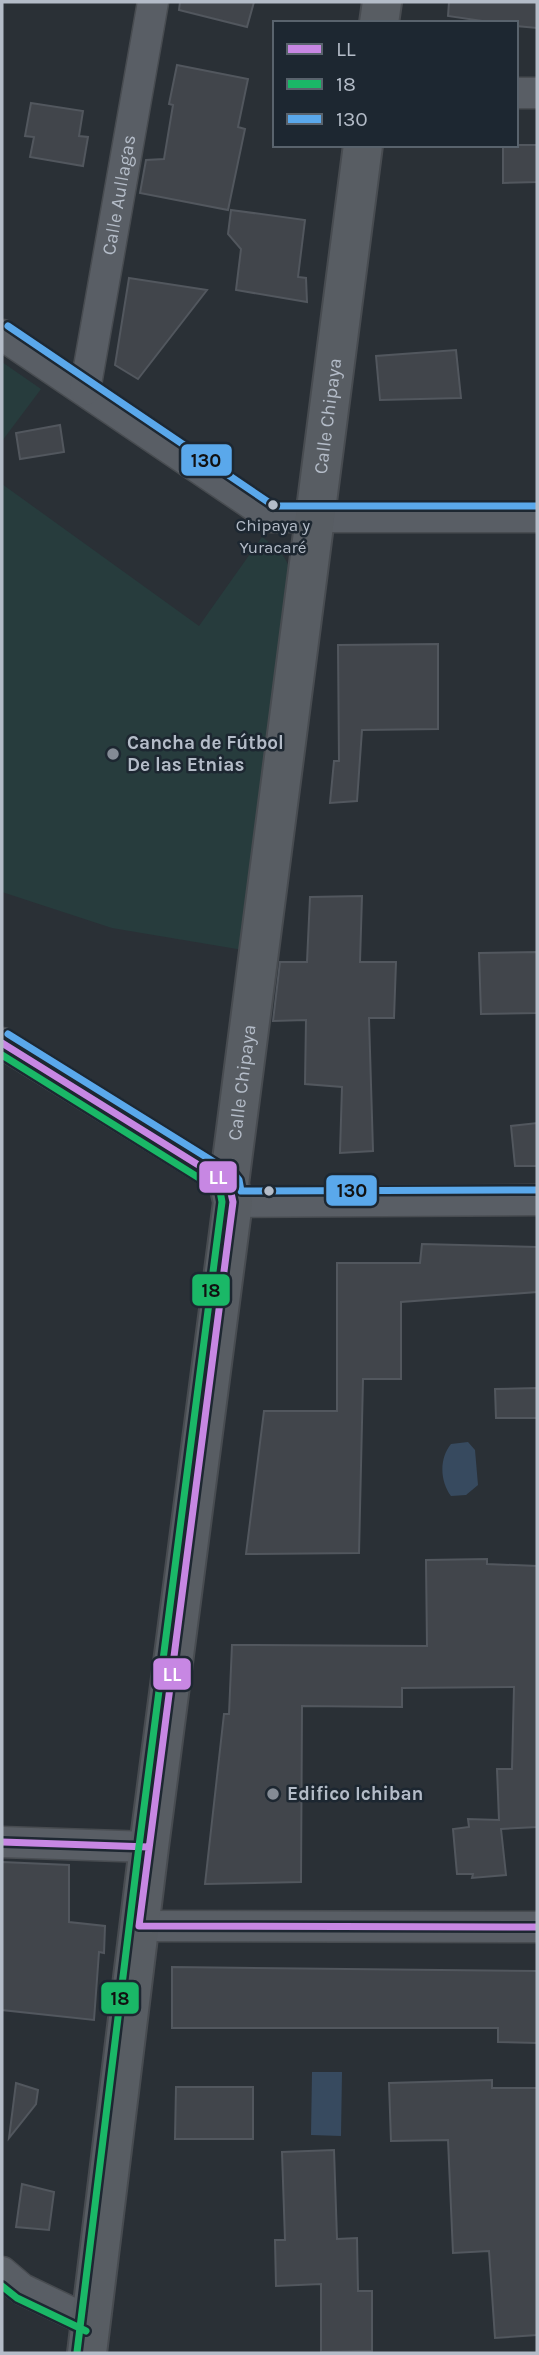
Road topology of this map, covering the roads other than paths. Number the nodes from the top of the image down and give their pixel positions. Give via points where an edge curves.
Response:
1 (153, 2) edge
2 (382, 2) edge
3 (379, 21) edge
4 (518, 93) edge
5 (537, 93) edge
6 (363, 147) edge
7 (2, 335) edge
8 (85, 390) junction
9 (316, 516) junction
10 (537, 517) edge
11 (2, 1043) edge
12 (231, 1193) junction
13 (537, 1200) edge
14 (2, 1842) edge
15 (149, 1847) junction
16 (139, 1926) junction
17 (537, 1927) edge
18 (2, 2272) edge
19 (89, 2338) edge

1 - 8 street, Calle Aullagas
2 - 3 street
4 - 5 street
6 - 9 street, Calle Chipaya
7 - 8 street
8 - 9 street via 271,517
9 - 10 street
9 - 12 street, Calle Chipaya
11 - 12 street
12 - 13 street
12 - 15 street, Calle Chipaya
14 - 15 street
15 - 16 street, Calle Chipaya
16 - 17 street
16 - 19 street, Calle Chipaya
18 - 19 street

